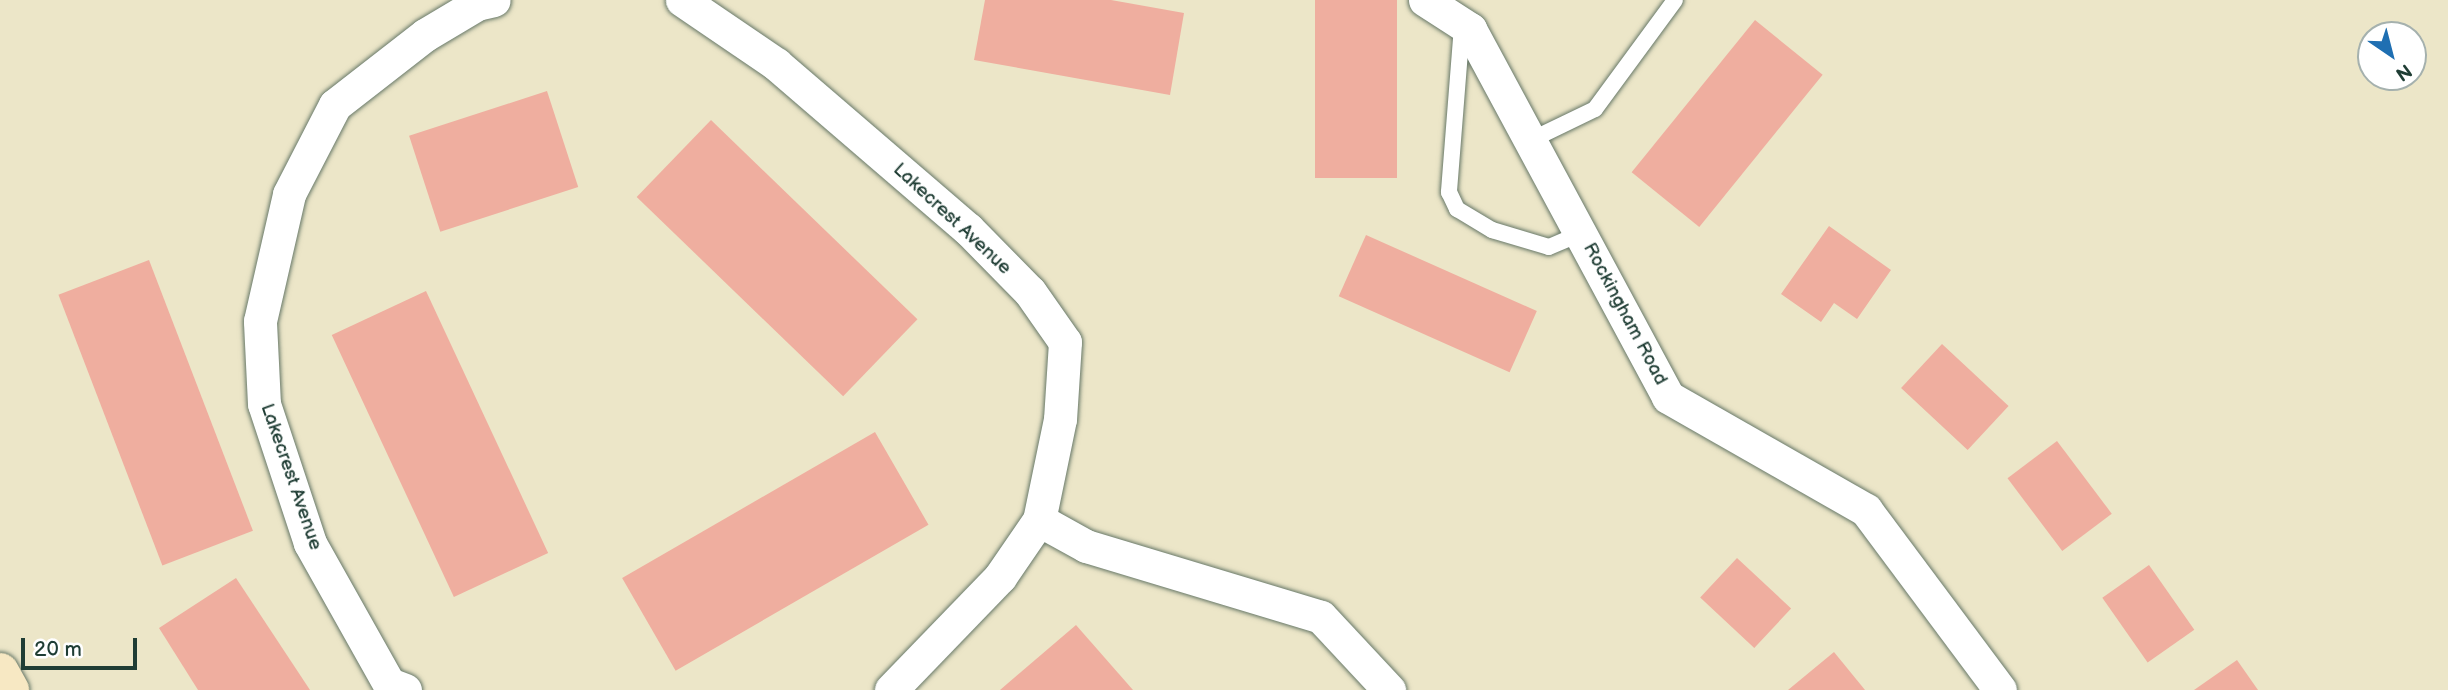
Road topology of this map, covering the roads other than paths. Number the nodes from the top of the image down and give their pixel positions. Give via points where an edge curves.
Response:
1 (682, 0) edge
2 (1675, 0) edge
3 (482, 1) edge
4 (1429, 1) edge
5 (1462, 24) junction
6 (1531, 140) junction
7 (1582, 233) junction
8 (1040, 520) junction
9 (0, 671) edge
10 (10, 690) edge
11 (405, 690) edge
12 (891, 690) edge
13 (1389, 690) edge
14 (2000, 690) edge

1 - 8 street, Lakecrest Avenue via 776,64 968,229 1030,292 1065,342 1060,419
2 - 6 lane via 1595,109
3 - 11 street, Lakecrest Avenue via 425,36 335,105 289,194 260,321 264,404 310,543 389,684
4 - 5 street, Rockingham Road
5 - 6 street, Rockingham Road via 1470,29
5 - 7 lane via 1449,192 1457,209 1492,230 1549,247
6 - 7 street, Rockingham Road
7 - 14 street, Rockingham Road via 1668,397 1866,510
8 - 12 street, Lakecrest Avenue via 1000,577
8 - 13 street via 1098,551 1321,617
9 - 10 main road

